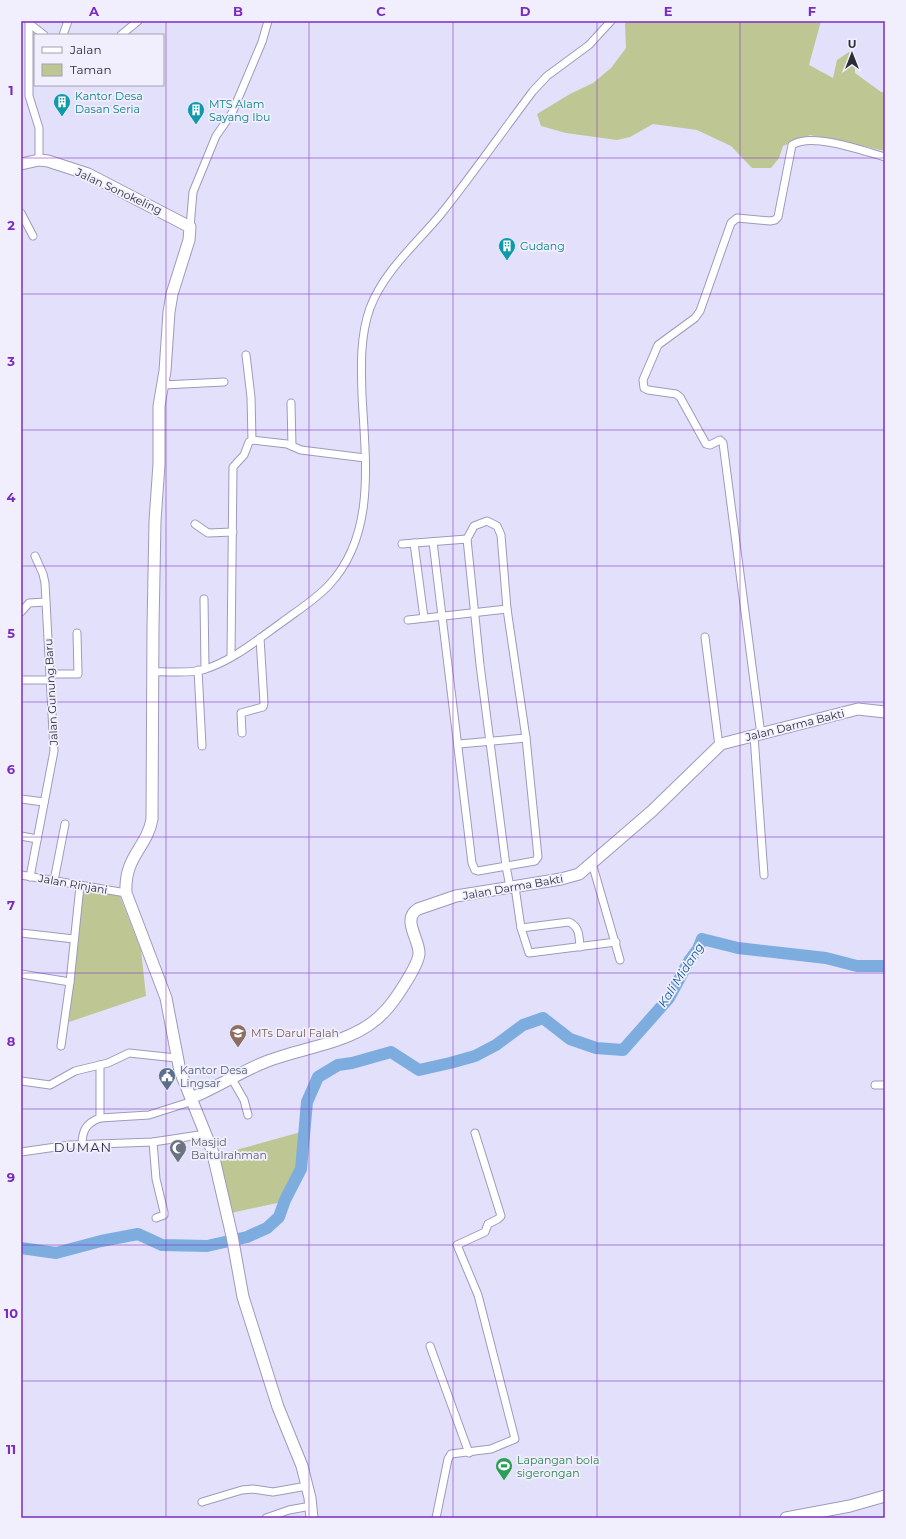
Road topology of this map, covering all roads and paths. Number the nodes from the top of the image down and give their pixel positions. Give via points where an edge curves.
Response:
1 (68, 21) edge
2 (138, 21) edge
3 (268, 21) edge
4 (611, 21) edge
5 (31, 24) edge
6 (43, 34) edge
7 (63, 34) edge
8 (122, 34) edge
9 (885, 157) edge
10 (39, 160) junction
11 (21, 164) edge
12 (22, 216) edge
13 (188, 226) junction
14 (32, 236) dead end
15 (246, 355) dead end
16 (224, 382) dead end
17 (163, 385) junction
18 (291, 403) dead end
19 (252, 440) junction
20 (292, 446) junction
21 (365, 458) junction
22 (195, 524) dead end
23 (233, 532) junction
24 (466, 539) junction
25 (433, 542) junction
26 (414, 543) junction
27 (402, 544) dead end
28 (35, 556) dead end
29 (204, 599) dead end
30 (46, 602) junction
31 (507, 609) junction
32 (21, 612) edge
33 (475, 613) junction
34 (443, 616) junction
35 (424, 618) junction
36 (408, 620) dead end
37 (77, 633) dead end
38 (705, 637) dead end
39 (260, 638) junction
40 (231, 657) junction
41 (201, 670) junction
42 (153, 672) junction
43 (51, 677) junction
44 (21, 680) edge
45 (885, 712) edge
46 (242, 733) dead end
47 (758, 735) junction
48 (526, 738) junction
49 (491, 740) junction
50 (459, 744) junction
51 (202, 746) dead end
52 (719, 746) junction
53 (21, 799) edge
54 (44, 802) junction
55 (65, 824) dead end
56 (21, 836) edge
57 (37, 839) junction
58 (592, 863) junction
59 (506, 866) junction
60 (21, 875) edge
61 (764, 875) dead end
62 (30, 877) junction
63 (54, 881) junction
64 (80, 886) junction
65 (513, 887) junction
66 (126, 893) junction
67 (522, 928) junction
68 (21, 933) edge
69 (74, 939) junction
70 (616, 942) junction
71 (580, 947) junction
72 (620, 960) dead end
73 (21, 974) edge
74 (70, 982) junction
75 (61, 1046) dead end
76 (176, 1058) junction
77 (100, 1066) junction
78 (232, 1079) junction
79 (21, 1081) edge
80 (875, 1084) dead end
81 (885, 1085) edge
82 (192, 1099) junction
83 (248, 1115) dead end
84 (100, 1118) junction
85 (206, 1134) junction
86 (475, 1134) dead end
87 (153, 1142) junction
88 (82, 1145) junction
89 (21, 1152) edge
90 (156, 1218) dead end
91 (430, 1346) dead end
92 (469, 1453) junction
93 (307, 1486) junction
94 (885, 1496) edge
95 (202, 1502) dead end
96 (311, 1506) junction
97 (266, 1518) edge
98 (312, 1518) edge
99 (436, 1518) edge
100 (786, 1518) edge

1 - 7 street
2 - 8 street
3 - 13 street via 262,42 232,113 216,136 193,192
4 - 21 street via 589,45 547,76 532,91 464,184 381,286 366,321 361,356
5 - 6 street
5 - 10 street via 28,92 39,128
9 - 47 street via 822,142 801,141 792,145 778,217 770,221 737,218 731,223 700,311 696,318 658,345 643,380 644,388 648,390 680,396 706,444 710,445 720,440 723,444
10 - 11 street, Jalan Sonokeling
10 - 13 street, Jalan Sonokeling via 88,174
12 - 14 street
13 - 17 street via 189,240 169,312
15 - 19 street via 251,397
16 - 17 street
17 - 42 street via 158,421
18 - 20 street
19 - 20 street
19 - 23 street via 244,455 233,467
20 - 21 street via 301,450
21 - 39 street via 365,503 350,553 323,591
22 - 23 street via 208,533
23 - 40 street
24 - 25 street
24 - 31 street via 470,531 482,522 492,522 499,529
24 - 33 street
25 - 26 street
25 - 34 street
26 - 27 street
26 - 35 street
28 - 30 street, Jalan Gunung Baru via 45,579
29 - 41 street
30 - 32 street via 29,603
30 - 43 street, Jalan Gunung Baru
31 - 33 street
31 - 48 street
33 - 34 street
33 - 49 street
34 - 35 street
34 - 50 street
35 - 36 street
37 - 43 street via 78,674
38 - 52 street
39 - 40 street
39 - 46 street via 264,703 263,707 240,713
40 - 41 street
41 - 42 street
41 - 51 street
42 - 66 street via 152,818 147,834 129,866
43 - 44 street
43 - 54 street, Jalan Gunung Baru via 54,751
45 - 47 street, Jalan Darma Bakti via 858,709
47 - 52 street, Jalan Darma Bakti
47 - 61 street
48 - 49 street
48 - 59 street via 538,857 535,861
49 - 50 street
49 - 59 street
50 - 59 street via 473,867 478,871
52 - 58 street, Jalan Darma Bakti via 652,811
53 - 54 street
54 - 57 street, Jalan Gunung Baru
55 - 63 street
56 - 57 street
57 - 62 street, Jalan Gunung Baru
58 - 65 street, Jalan Darma Bakti via 582,872 567,878
58 - 70 street
59 - 65 street
60 - 62 street, Jalan Rinjani
62 - 63 street, Jalan Rinjani
63 - 64 street, Jalan Rinjani
64 - 66 street, Jalan Rinjani
64 - 69 street
65 - 67 street
65 - 78 street, Jalan Darma Bakti via 445,899 413,912 410,919 419,955 414,969 379,1017 367,1026 336,1040 264,1062
66 - 76 street via 169,1010
67 - 71 street via 569,922 578,930
67 - 71 street via 529,953
68 - 69 street
69 - 74 street
70 - 71 street
70 - 72 street
73 - 74 street
74 - 75 street
76 - 77 street via 131,1052
76 - 82 street
77 - 79 street via 80,1069 50,1085
77 - 84 street
78 - 82 street, Jalan Darma Bakti
78 - 83 street via 244,1100
80 - 81 street
82 - 84 street, Jalan Darma Bakti via 149,1115
82 - 85 street
84 - 88 street via 86,1126
85 - 87 street
85 - 93 street via 219,1175 245,1303 278,1407 298,1454
86 - 92 street via 500,1217 488,1224 485,1232 457,1245 478,1295 515,1439 491,1449
87 - 88 street
87 - 90 street via 156,1179 164,1212 164,1215
88 - 89 street
91 - 92 street
92 - 99 street via 455,1453 449,1456
93 - 95 street via 273,1492 242,1490
93 - 96 street
94 - 100 street via 850,1506
96 - 97 street
96 - 98 street

